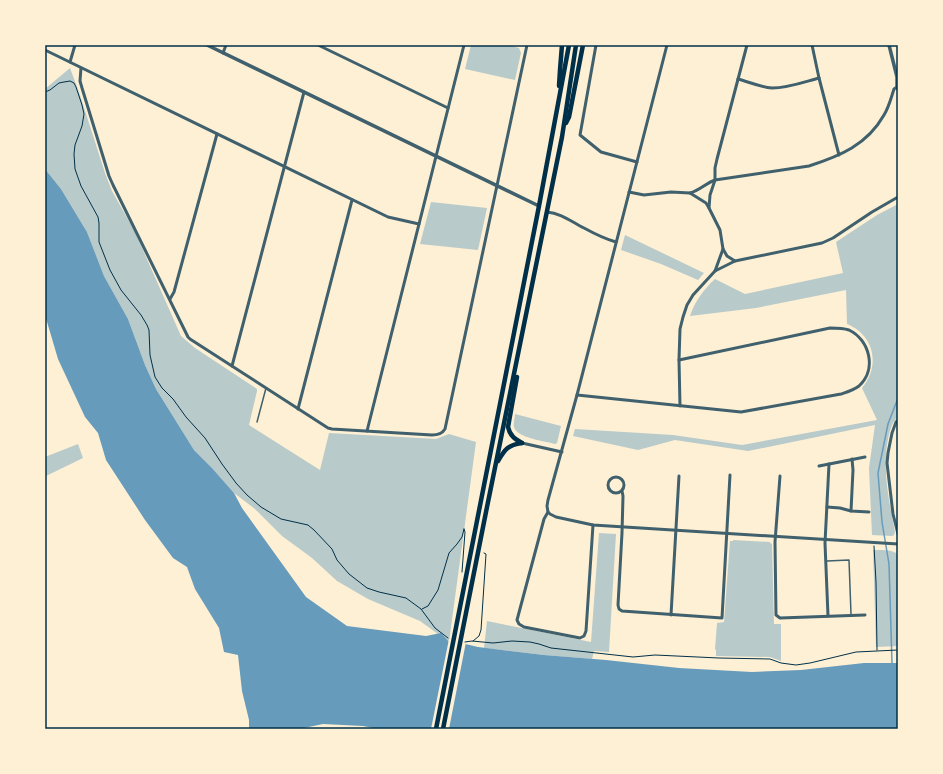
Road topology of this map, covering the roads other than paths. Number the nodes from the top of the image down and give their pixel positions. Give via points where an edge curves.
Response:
1 (75, 45) edge
2 (207, 45) edge
3 (226, 45) edge
4 (318, 45) edge
5 (464, 45) edge
6 (527, 45) edge
7 (562, 45) edge
8 (569, 45) edge
9 (576, 45) edge
10 (583, 45) edge
11 (596, 45) edge
12 (667, 45) edge
13 (747, 45) edge
14 (812, 45) edge
15 (889, 45) edge
16 (45, 50) edge
17 (223, 53) junction
18 (70, 62) junction
19 (81, 68) junction
20 (819, 78) junction
21 (738, 79) junction
22 (897, 88) edge
23 (304, 92) junction
24 (559, 100) junction
25 (448, 108) junction
26 (564, 127) junction
27 (217, 134) junction
28 (839, 155) junction
29 (436, 157) junction
30 (637, 162) junction
31 (284, 167) junction
32 (715, 180) junction
33 (498, 186) junction
34 (629, 192) junction
35 (690, 193) junction
36 (898, 197) edge
37 (352, 200) junction
38 (539, 206) junction
39 (709, 208) junction
40 (547, 212) junction
41 (419, 224) junction
42 (616, 242) junction
43 (722, 249) junction
44 (735, 261) junction
45 (714, 271) junction
46 (170, 299) junction
47 (679, 360) junction
48 (232, 366) junction
49 (515, 374) junction
50 (266, 388) junction
51 (577, 395) junction
52 (680, 406) junction
53 (298, 409) junction
54 (898, 420) edge
55 (257, 422) dead end
56 (367, 432) junction
57 (522, 443) junction
58 (562, 452) junction
59 (865, 457) dead end
60 (852, 459) junction
61 (496, 464) junction
62 (829, 464) junction
63 (819, 466) dead end
64 (730, 474) dead end
65 (679, 476) dead end
66 (780, 476) dead end
67 (622, 491) junction
68 (827, 507) junction
69 (851, 511) junction
70 (548, 512) junction
71 (869, 512) dead end
72 (593, 525) junction
73 (622, 526) junction
74 (676, 530) junction
75 (727, 533) junction
76 (898, 534) edge
77 (776, 536) junction
78 (825, 539) junction
79 (897, 544) edge
80 (825, 561) junction
81 (671, 615) junction
82 (851, 615) junction
83 (865, 615) dead end
84 (828, 616) junction
85 (436, 729) edge
86 (443, 729) edge

1 - 18 street
2 - 17 street
3 - 17 street
4 - 25 street
5 - 25 street
6 - 33 street
7 - 24 highway
8 - 24 highway
9 - 26 highway
10 - 26 highway via 569,117
11 - 30 street via 580,135 601,152
12 - 30 street
13 - 21 street
14 - 20 street
15 - 22 street via 897,77
16 - 18 street
17 - 23 street
18 - 19 street
19 - 27 street
19 - 46 street via 80,81 109,176
20 - 21 street via 771,88
20 - 28 street
21 - 32 street via 717,159
22 - 28 street via 894,89 876,128 854,148
23 - 29 street
23 - 31 street
24 - 38 highway
25 - 29 street
26 - 40 highway
27 - 31 street
27 - 46 street
28 - 32 street via 809,166
29 - 33 street
29 - 41 street
30 - 34 street
31 - 37 street
31 - 48 street
32 - 35 street
32 - 39 street
33 - 38 street
33 - 56 street via 445,429 437,435
34 - 35 street via 644,195
34 - 42 street
35 - 39 street via 706,203
36 - 44 street via 822,243
37 - 41 street via 388,217
37 - 53 street
38 - 85 highway
39 - 43 street via 720,230
40 - 42 street via 567,218 601,237
40 - 49 highway
41 - 56 street
42 - 51 street
43 - 44 street
43 - 45 street
44 - 45 street
45 - 47 street via 687,305 680,329
46 - 48 street via 190,339
47 - 52 street
47 - 52 street via 830,328 849,330 858,336 867,348 869,358 869,367 859,385 841,394 741,412
48 - 50 street
49 - 57 highway via 517,379 508,427 511,435
49 - 61 highway
50 - 53 street
50 - 55 lane
51 - 52 street
51 - 58 street
53 - 56 street via 328,428
54 - 76 street via 892,433 887,463
57 - 58 street
57 - 61 highway via 506,448
58 - 70 street via 548,503
59 - 60 street
60 - 62 street
60 - 69 street
61 - 86 highway
62 - 63 street
62 - 68 street
64 - 75 street
65 - 74 street
66 - 77 street
67 - 67 street via 614,493 609,490 607,485 610,478 618,476 623,480
67 - 73 street
68 - 69 street
68 - 78 street
69 - 71 street
70 - 72 street via 556,517
70 - 72 street via 517,620 524,627 580,638 584,636
72 - 73 street
73 - 74 street
73 - 81 street via 619,609
74 - 75 street
74 - 81 street
75 - 77 street
75 - 81 street via 722,618
77 - 78 street
77 - 84 street via 776,615 780,618
78 - 79 street
78 - 80 street
80 - 82 lane via 849,560
80 - 84 street
82 - 83 street
82 - 84 street

